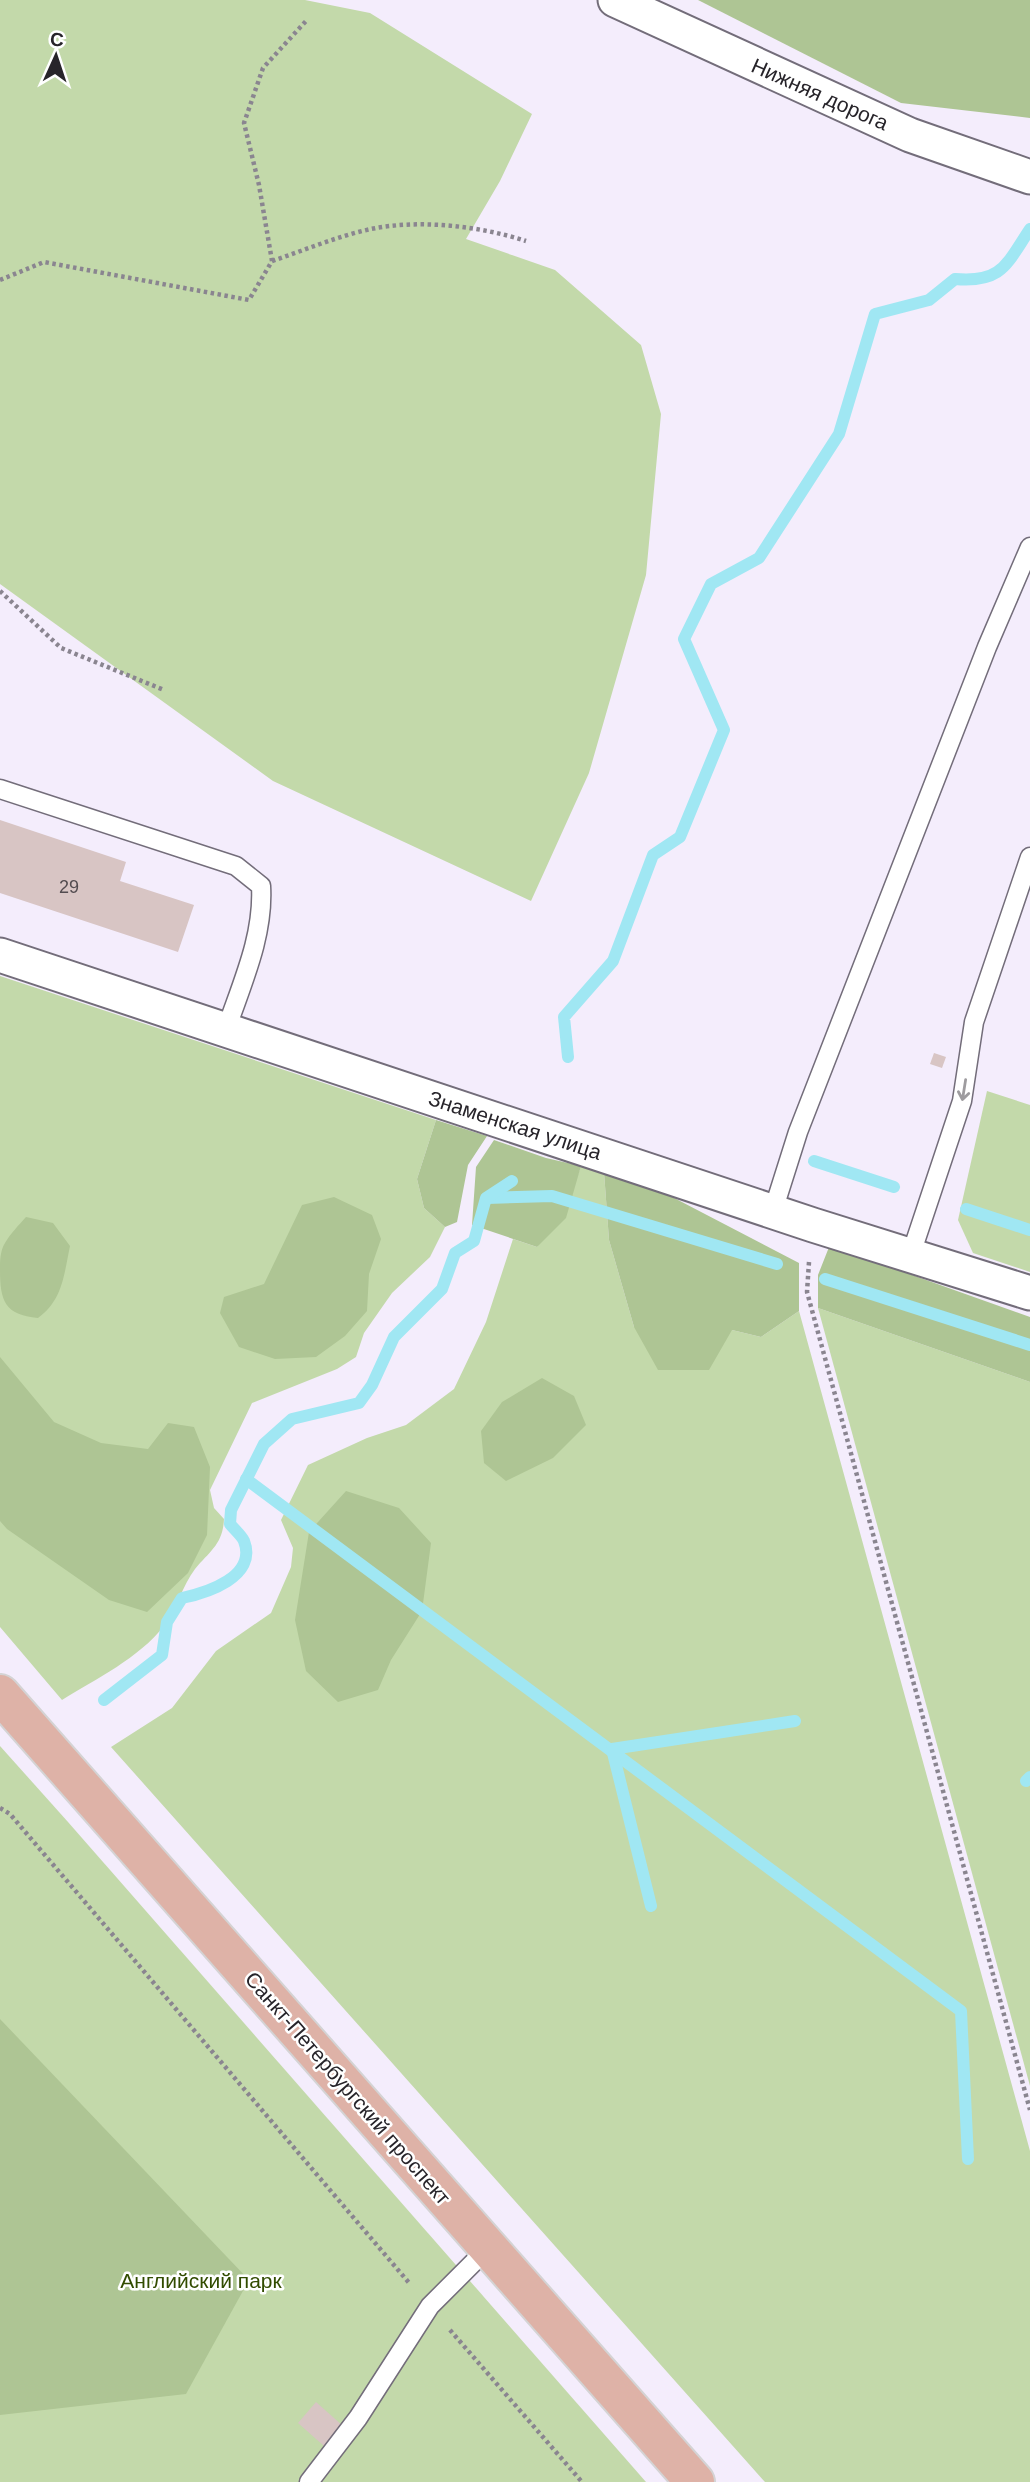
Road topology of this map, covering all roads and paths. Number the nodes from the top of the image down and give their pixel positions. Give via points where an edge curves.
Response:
1 (615, 0) edge
2 (306, 21) dead end
3 (1030, 177) edge
4 (526, 241) dead end
5 (272, 261) junction
6 (0, 279) edge
7 (1030, 547) edge
8 (0, 591) edge
9 (164, 690) dead end
10 (0, 789) edge
11 (1030, 858) edge
12 (0, 955) edge
13 (226, 1030) junction
14 (773, 1211) junction
15 (813, 1225) junction
16 (911, 1254) junction
17 (1030, 1293) edge
18 (0, 1694) edge
19 (0, 1808) edge
20 (1030, 2110) edge
21 (488, 2248) junction
22 (430, 2306) junction
23 (309, 2482) edge
24 (582, 2482) edge
25 (695, 2482) edge

1 - 3 street, Нижняя дорога via 910,135
2 - 5 path via 263,68 244,123
4 - 5 path via 454,225 372,229
5 - 6 path via 249,300 44,262
7 - 14 lane via 798,1132
8 - 9 path via 61,648
10 - 13 lane via 236,866 261,886 263,910 253,952
11 -> 16 lane via 974,1022 962,1101
12 - 13 street, Знаменская улица
13 - 14 street, Знаменская улица
14 - 15 street, Знаменская улица
15 - 16 street, Знаменская улица
15 - 20 path via 807,1292
16 - 17 street, Знаменская улица
18 - 21 main road, Санкт-Петербургский проспект
19 - 22 path via 10,1814
21 - 22 lane
21 - 25 main road, Санкт-Петербургский проспект
22 - 23 lane via 352,2427
22 - 24 path

